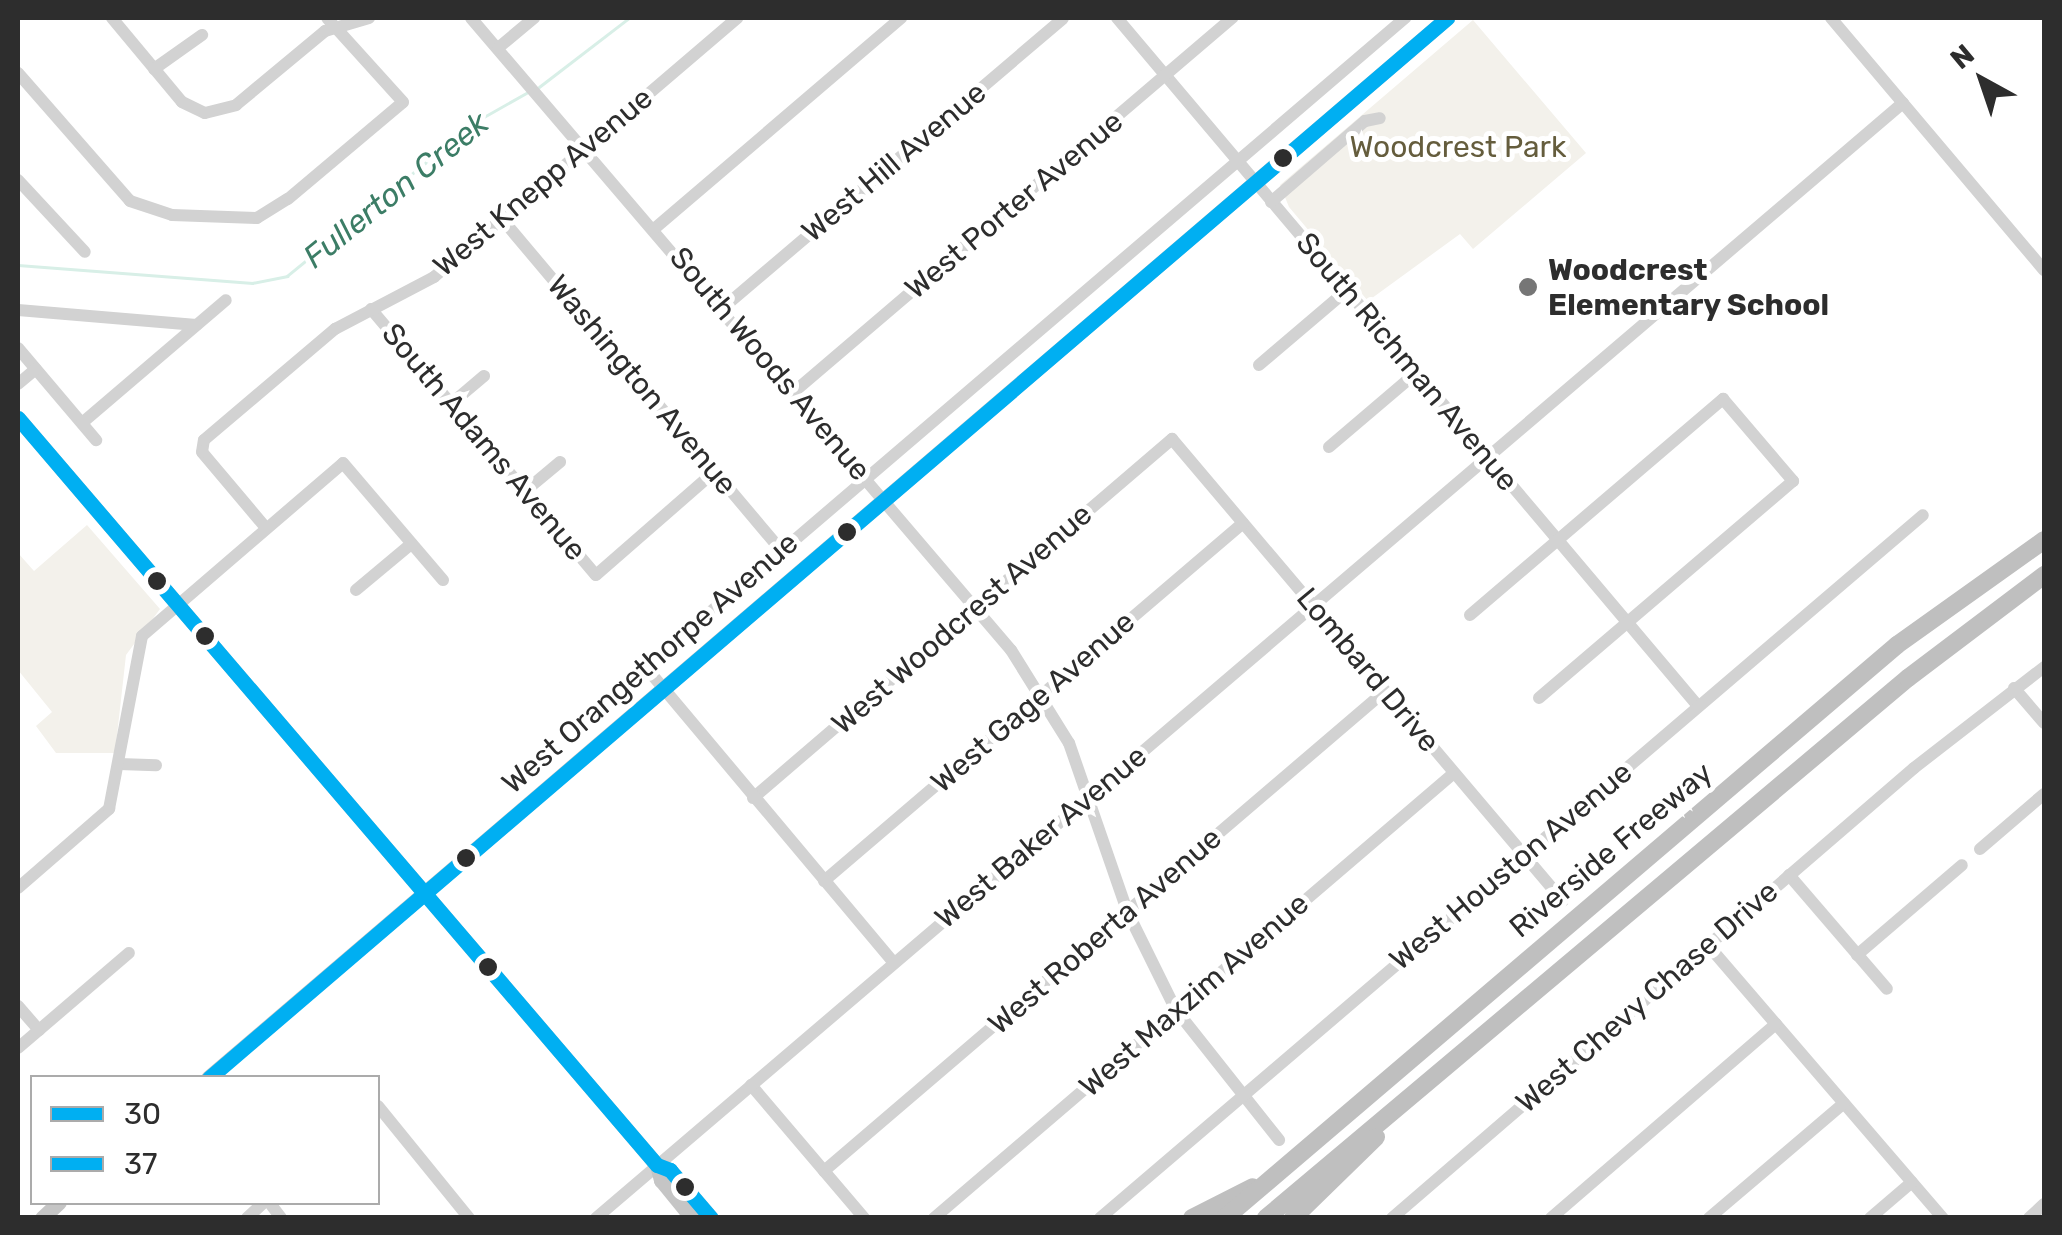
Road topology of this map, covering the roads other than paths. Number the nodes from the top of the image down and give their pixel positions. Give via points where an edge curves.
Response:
1 (112, 18) edge
2 (369, 18) edge
3 (472, 18) edge
4 (534, 18) edge
5 (737, 18) edge
6 (901, 18) edge
7 (1064, 18) edge
8 (1117, 18) edge
9 (1232, 18) edge
10 (1405, 18) edge
11 (1447, 18) edge
12 (1830, 18) edge
13 (332, 23) edge
14 (202, 35) dead end
15 (498, 48) junction
16 (154, 69) junction
17 (18, 73) edge
18 (1164, 76) junction
19 (1903, 103) junction
20 (1380, 118) dead end
21 (581, 150) junction
22 (1238, 161) junction
23 (18, 180) edge
24 (1255, 182) junction
25 (1271, 202) junction
26 (502, 219) junction
27 (654, 229) junction
28 (85, 252) dead end
29 (2044, 270) edge
30 (1346, 290) junction
31 (226, 300) dead end
32 (724, 307) junction
33 (371, 309) junction
34 (18, 310) edge
35 (196, 326) junction
36 (18, 348) edge
37 (1260, 365) dead end
38 (36, 369) junction
39 (1416, 373) junction
40 (484, 376) dead end
41 (18, 384) edge
42 (796, 391) junction
43 (452, 403) junction
44 (18, 418) edge
45 (82, 423) junction
46 (1172, 439) joint
47 (96, 440) dead end
48 (1329, 447) dead end
49 (1487, 458) junction
50 (560, 462) dead end
51 (714, 472) junction
52 (867, 478) junction
53 (524, 492) junction
54 (884, 499) junction
55 (1923, 514) dead end
56 (1243, 523) junction
57 (266, 528) junction
58 (1558, 540) junction
59 (2044, 540) edge
60 (412, 544) junction
61 (782, 551) junction
62 (2044, 576) edge
63 (443, 580) dead end
64 (356, 590) dead end
65 (177, 604) junction
66 (1313, 606) junction
67 (975, 607) junction
68 (1470, 616) dead end
69 (1626, 622) junction
70 (2044, 667) edge
71 (2014, 688) junction
72 (659, 690) junction
73 (1385, 691) junction
74 (1040, 696) junction
75 (1539, 698) dead end
76 (1698, 706) junction
77 (2044, 723) edge
78 (118, 764) junction
79 (156, 765) dead end
80 (1454, 772) junction
81 (2044, 794) edge
82 (1091, 795) junction
83 (752, 798) junction
84 (1980, 849) dead end
85 (1523, 855) junction
86 (1962, 864) dead end
87 (1788, 875) junction
88 (824, 881) junction
89 (18, 888) edge
90 (424, 892) junction
91 (1563, 901) dead end
92 (1128, 913) junction
93 (1707, 944) junction
94 (130, 954) dead end
95 (1857, 954) junction
96 (894, 963) junction
97 (1887, 990) dead end
98 (18, 1006) edge
99 (1176, 1010) junction
100 (1776, 1024) junction
101 (39, 1030) junction
102 (18, 1048) edge
103 (1460, 1057) junction
104 (211, 1075) edge
105 (751, 1085) junction
106 (1241, 1096) junction
107 (1844, 1103) junction
108 (380, 1107) edge
109 (1279, 1140) dead end
110 (657, 1165) junction
111 (824, 1170) junction
112 (1268, 1182) junction
113 (1912, 1182) junction
114 (2044, 1204) edge
115 (1404, 1205) junction
116 (604, 1215) edge
117 (469, 1218) edge
118 (692, 1218) edge
119 (711, 1218) edge
120 (864, 1218) edge
121 (934, 1218) edge
122 (1100, 1218) edge
123 (1192, 1218) edge
124 (1225, 1218) edge
125 (1266, 1218) edge
126 (1293, 1218) edge
127 (1392, 1218) edge
128 (1415, 1218) edge
129 (1551, 1218) edge
130 (1709, 1218) edge
131 (1870, 1218) edge
132 (1943, 1218) edge
133 (2029, 1218) edge

1 - 16 street
2 - 13 street
3 - 15 street, South Woods Avenue
4 - 15 street
5 - 21 street, West Knepp Avenue
6 - 27 street
7 - 32 street, West Hill Avenue
8 - 18 street, South Richman Avenue
9 - 18 street, West Porter Avenue
10 - 22 street
11 - 24 main road, West Orangethorpe Avenue
12 - 19 street
13 - 16 street via 236,105 205,113 182,102
13 - 17 street via 403,102 288,200 257,218 172,215 130,201
14 - 16 street
15 - 21 street, South Woods Avenue
18 - 22 street, South Richman Avenue
18 - 42 street, West Porter Avenue
19 - 29 street
19 - 49 street, West Baker Avenue
20 - 25 street via 1365,121
21 - 26 street, West Knepp Avenue
21 - 27 street, South Woods Avenue
22 - 24 street, South Richman Avenue
22 - 52 street
23 - 28 street
24 - 25 street, South Richman Avenue
24 - 54 main road, West Orangethorpe Avenue
25 - 30 street, South Richman Avenue
26 - 33 street, West Knepp Avenue via 434,277
26 - 51 street, Washington Avenue
27 - 32 street, South Woods Avenue
30 - 37 street
30 - 39 street, South Richman Avenue
31 - 35 street
32 - 42 street, South Woods Avenue
33 - 43 street, South Adams Avenue
33 - 57 street, West Knepp Avenue via 336,329 200,446
34 - 35 street
35 - 45 street
36 - 38 street
38 - 41 street
38 - 45 street
39 - 48 street
39 - 49 street, South Richman Avenue
40 - 43 street
42 - 52 street, South Woods Avenue
43 - 53 street, South Adams Avenue
44 - 65 main road
45 - 47 street
46 - 56 street, Lombard Drive
46 - 67 street, West Woodcrest Avenue
49 - 58 street, South Richman Avenue
49 - 66 street, West Baker Avenue
50 - 53 street
51 - 53 street, South Adams Avenue via 596,575
51 - 61 street, Washington Avenue
52 - 54 street, South Woods Avenue
52 - 61 street
54 - 67 street, South Woods Avenue
54 - 72 main road, West Orangethorpe Avenue
55 - 76 street, West Houston Avenue
56 - 66 street, Lombard Drive
56 - 74 street, West Gage Avenue
57 - 60 street via 343,463
57 - 65 street
58 - 68 street
58 - 69 street, South Richman Avenue
58 - 69 street via 1724,398 1793,481
59 - 112 highway, Riverside Freeway via 1897,645
60 - 63 street
60 - 64 street
61 - 72 street via 646,667
62 - 103 highway, Riverside Freeway via 1908,678
65 - 78 street via 142,636 134,657
65 - 90 main road
66 - 73 street, Lombard Drive
66 - 82 street, West Baker Avenue
67 - 74 street, South Woods Avenue
67 - 83 street, West Woodcrest Avenue
69 - 75 street
69 - 76 street, South Richman Avenue
70 - 71 street, West Chevy Chase Drive
71 - 77 street
71 - 87 street, West Chevy Chase Drive
72 - 83 street
72 - 90 main road, West Orangethorpe Avenue
73 - 80 street, Lombard Drive
73 - 92 street, West Roberta Avenue
74 - 82 street, South Woods Avenue
74 - 88 street, West Gage Avenue
76 - 85 street, West Houston Avenue
78 - 79 street
78 - 89 street via 109,809
80 - 85 street, Lombard Drive
80 - 99 street, West Maxzim Avenue
81 - 84 street
82 - 92 street, South Woods Avenue
82 - 96 street, West Baker Avenue
83 - 88 street
85 - 91 street, Lombard Drive
85 - 106 street, West Houston Avenue
86 - 95 street
87 - 93 street, West Chevy Chase Drive
87 - 95 street
88 - 96 street
90 - 104 main road, West Orangethorpe Avenue
90 - 110 main road
92 - 99 street, South Woods Avenue
92 - 111 street, West Roberta Avenue
93 - 100 street
93 - 115 street, West Chevy Chase Drive
94 - 101 street
95 - 97 street
96 - 105 street, West Baker Avenue
98 - 101 street
99 - 106 street, South Woods Avenue
99 - 121 street, West Maxzim Avenue
100 - 107 street
100 - 129 street
101 - 102 street
103 - 125 highway, Riverside Freeway
103 - 126 highway
105 - 110 street, West Baker Avenue
105 - 111 street
106 - 109 street, South Woods Avenue
106 - 122 street, West Houston Avenue
107 - 113 street
107 - 130 street
108 - 117 street
110 - 116 street, West Baker Avenue
110 - 118 main road
110 - 119 main road via 670,1170
111 - 120 street
112 - 123 highway
112 - 124 highway, Riverside Freeway
113 - 131 street
113 - 132 street
114 - 133 street
115 - 127 street, West Chevy Chase Drive
115 - 128 street

